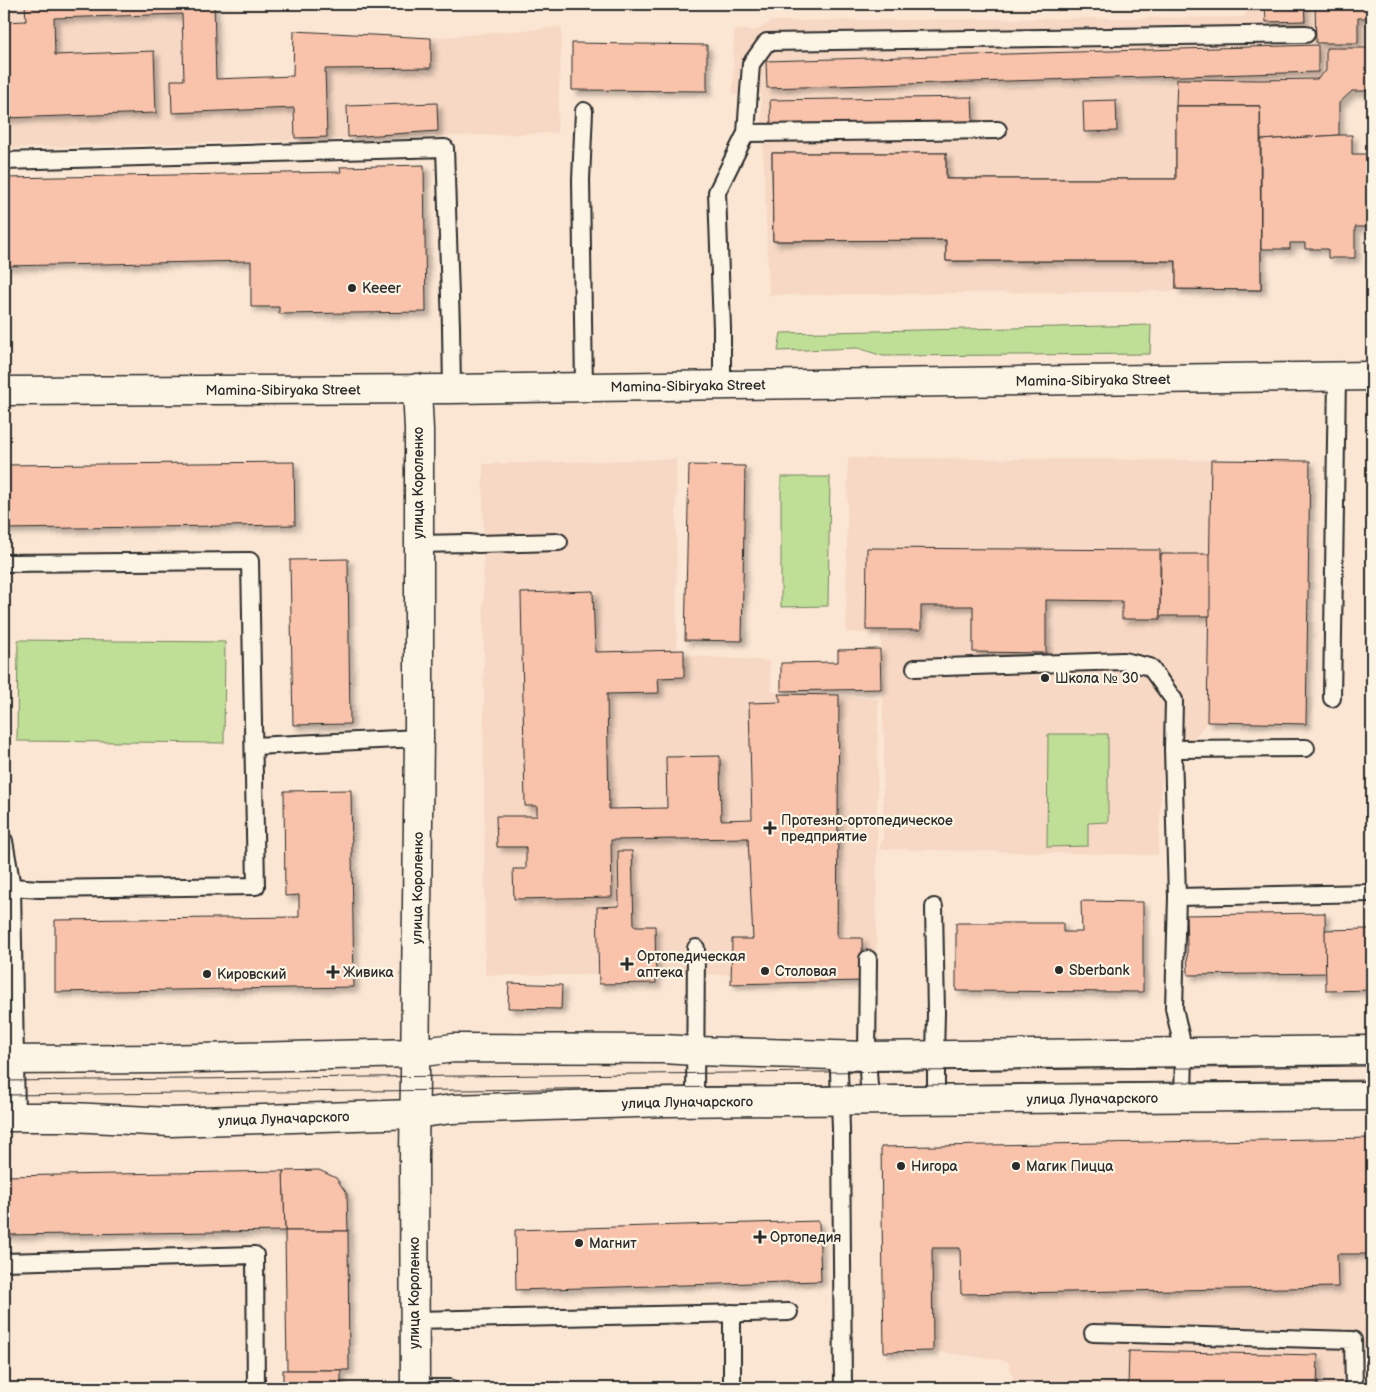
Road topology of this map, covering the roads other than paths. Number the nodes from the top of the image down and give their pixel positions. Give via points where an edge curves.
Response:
1 (1306, 34) dead end
2 (584, 111) dead end
3 (998, 130) dead end
4 (746, 133) junction
5 (4, 161) edge
6 (1372, 376) edge
7 (1337, 377) junction
8 (722, 385) junction
9 (584, 387) junction
10 (417, 388) junction
11 (452, 389) junction
12 (4, 391) edge
13 (559, 542) dead end
14 (418, 544) junction
15 (4, 563) edge
16 (915, 668) dead end
17 (1332, 698) dead end
18 (419, 738) junction
19 (254, 746) junction
20 (1306, 748) dead end
21 (1173, 749) junction
22 (4, 841) edge
23 (12, 887) junction
24 (1372, 893) edge
25 (1177, 897) junction
26 (934, 907) dead end
27 (696, 948) dead end
28 (868, 959) dead end
29 (1372, 1050) edge
30 (695, 1051) junction
31 (1184, 1052) junction
32 (414, 1053) junction
33 (934, 1055) junction
34 (837, 1056) junction
35 (867, 1056) junction
36 (10, 1060) edge
37 (1372, 1096) edge
38 (1183, 1098) junction
39 (936, 1100) junction
40 (840, 1101) junction
41 (870, 1101) junction
42 (696, 1102) junction
43 (414, 1114) junction
44 (10, 1117) edge
45 (4, 1262) edge
46 (789, 1312) dead end
47 (732, 1313) junction
48 (414, 1320) junction
49 (1093, 1333) dead end
50 (256, 1388) edge
51 (415, 1388) edge
52 (449, 1388) edge
53 (732, 1388) edge
54 (842, 1388) edge
55 (1354, 1388) edge

1 - 4 lane via 767,42 751,64
2 - 9 lane via 581,180
3 - 4 lane
4 - 8 lane via 717,192
5 - 11 lane via 445,148
6 - 7 street, Mamina-Sibiryaka Street
7 - 8 street, Mamina-Sibiryaka Street
7 - 17 lane
8 - 9 street, Mamina-Sibiryaka Street
9 - 11 street, Mamina-Sibiryaka Street
10 - 11 street, Mamina-Sibiryaka Street
10 - 12 street, Mamina-Sibiryaka Street
10 - 14 street, улица Короленко
13 - 14 lane
14 - 18 street, улица Короленко
15 - 19 lane via 250,561
16 - 21 lane via 1124,661 1150,667 1174,700
18 - 19 lane
18 - 32 street, улица Короленко
19 - 23 lane via 256,886
20 - 21 lane
21 - 25 lane
22 - 23 lane
23 - 36 lane
24 - 25 lane
25 - 31 lane via 1174,1008
26 - 33 lane
27 - 30 lane
28 - 35 lane
29 - 31 street
30 - 32 street via 454,1048
30 - 34 street
30 - 42 lane
31 - 33 street
31 - 38 lane
32 - 36 street
32 - 43 street, улица Короленко
33 - 35 street
33 - 39 lane
34 - 35 street
34 - 40 lane
35 - 41 lane
36 - 44 lane
37 - 38 street, улица Луначарского
38 - 39 street, улица Луначарского
39 - 41 street, улица Луначарского
40 - 41 street, улица Луначарского
40 - 42 street, улица Луначарского
40 - 54 lane
42 - 43 street, улица Луначарского via 452,1109
43 - 44 street, улица Луначарского via 170,1122
43 - 48 street, улица Короленко
45 - 50 lane via 255,1255
46 - 47 lane
47 - 48 lane
47 - 53 lane
48 - 51 street, улица Короленко
49 - 55 lane via 1353,1340
51 - 52 lane

